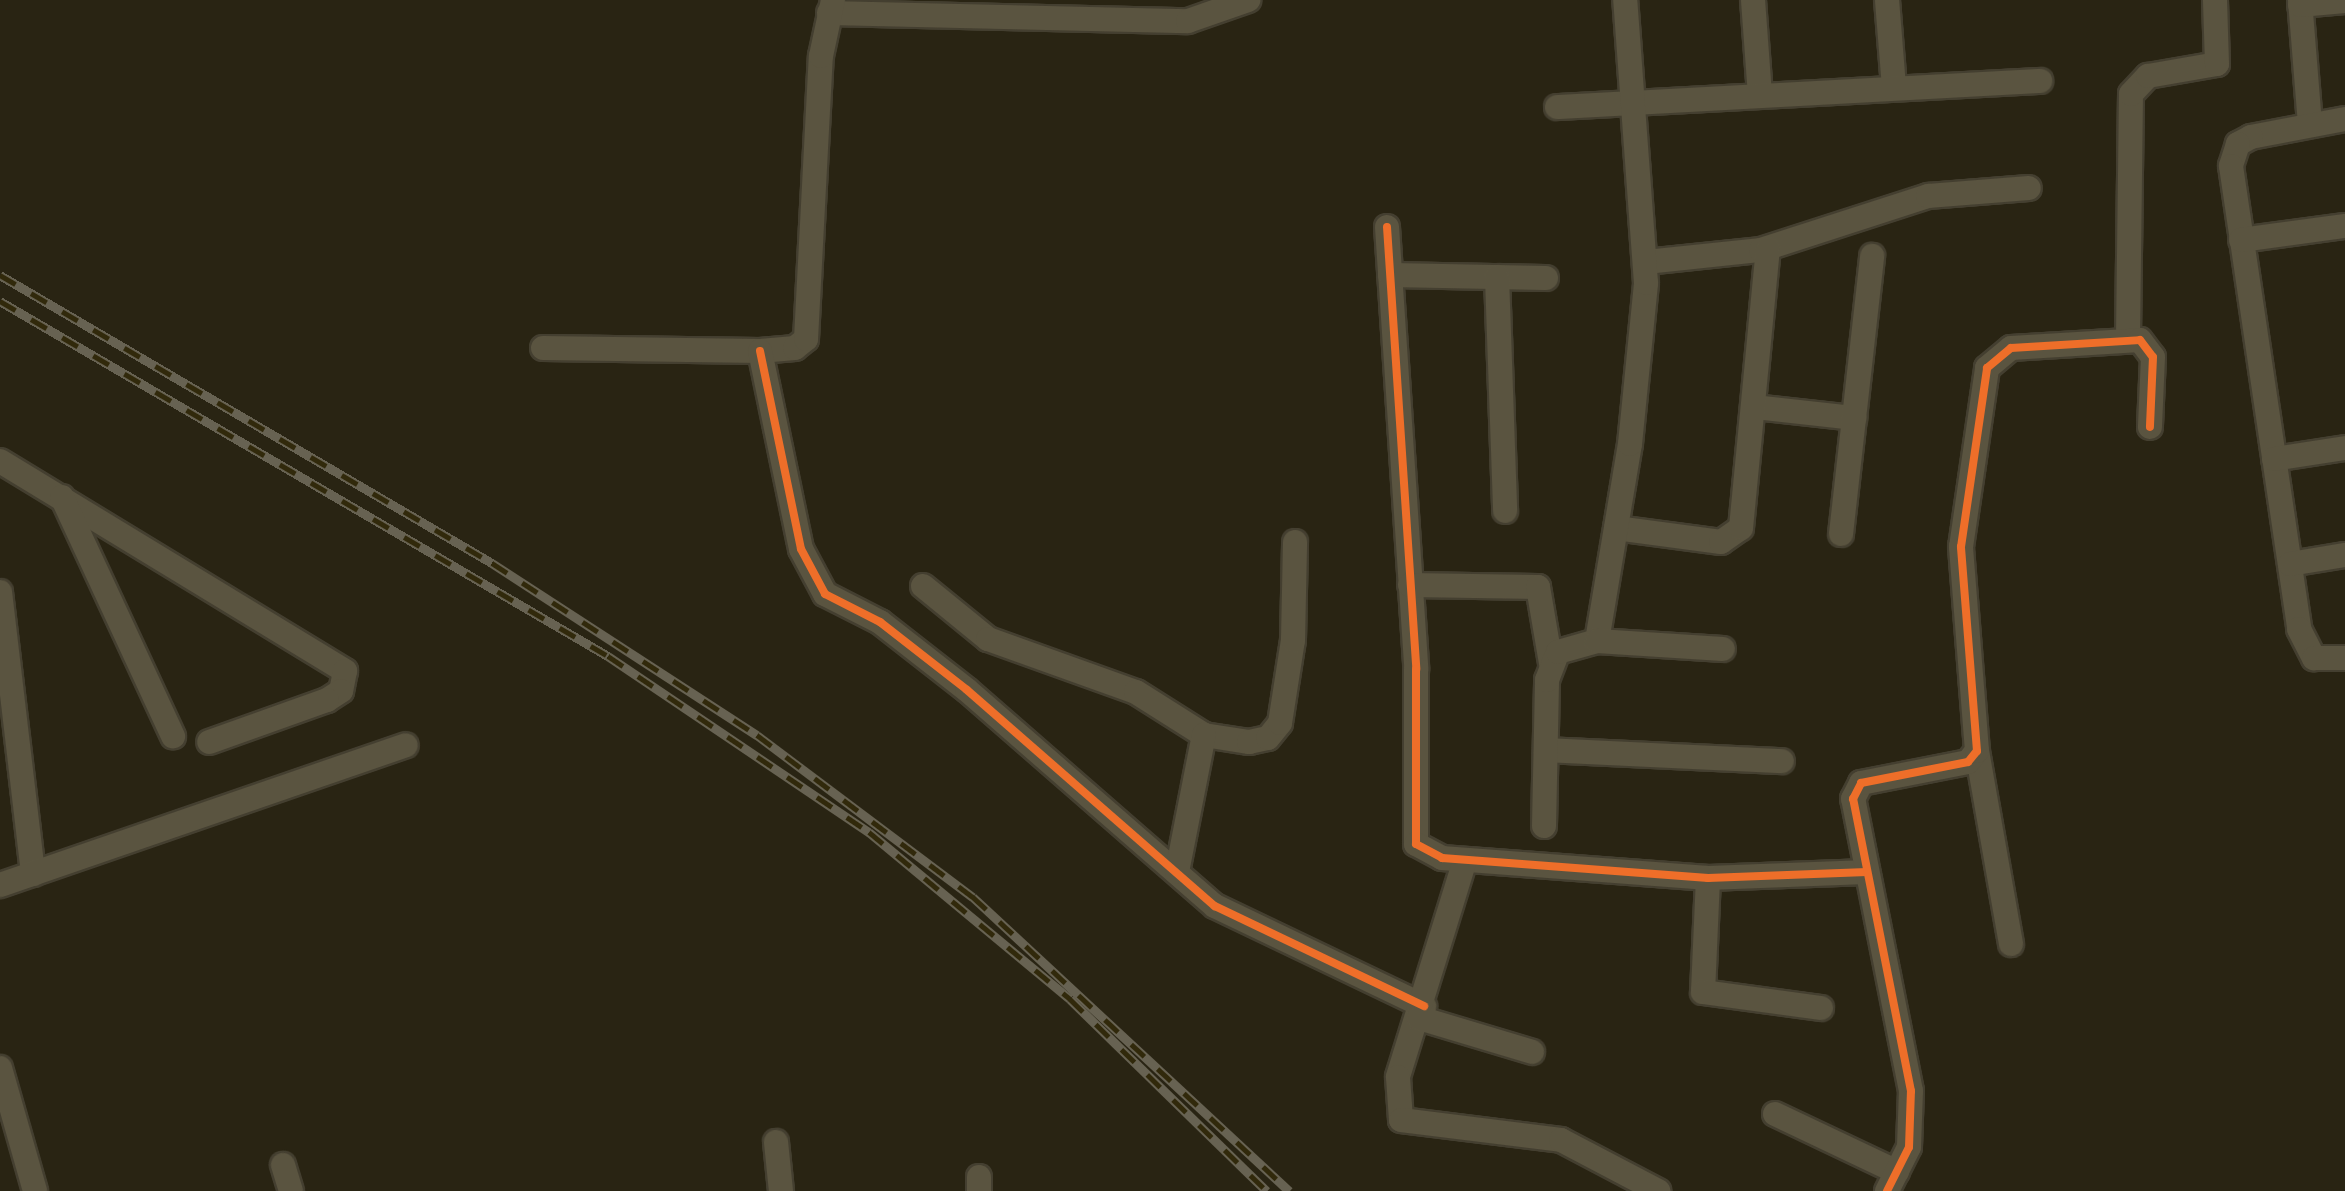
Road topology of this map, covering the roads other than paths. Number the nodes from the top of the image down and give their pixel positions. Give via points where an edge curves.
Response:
1 (1248, 0) edge
2 (1625, 0) edge
3 (1753, 0) edge
4 (1887, 0) edge
5 (2215, 0) edge
6 (2345, 1) edge
7 (2300, 2) edge
8 (831, 6) edge
9 (2040, 81) dead end
10 (1894, 87) junction
11 (1760, 95) junction
12 (1634, 103) junction
13 (1557, 107) dead end
14 (2345, 119) edge
15 (2310, 125) junction
16 (2029, 188) dead end
17 (2345, 226) edge
18 (1387, 227) dead end
19 (2241, 240) junction
20 (1768, 249) junction
21 (1872, 256) dead end
22 (1646, 262) junction
23 (1390, 275) junction
24 (1497, 277) junction
25 (1546, 278) dead end
26 (2128, 338) junction
27 (543, 348) dead end
28 (760, 351) junction
29 (1754, 407) junction
30 (1854, 418) junction
31 (2150, 427) dead end
32 (2345, 448) edge
33 (2274, 459) junction
34 (0, 461) edge
35 (62, 497) junction
36 (1505, 511) dead end
37 (1616, 528) junction
38 (1841, 534) dead end
39 (1295, 542) dead end
40 (2345, 555) edge
41 (2290, 564) junction
42 (1410, 585) junction
43 (923, 586) dead end
44 (0, 592) edge
45 (1597, 641) junction
46 (1723, 649) dead end
47 (2345, 658) edge
48 (1551, 663) junction
49 (1204, 735) junction
50 (173, 736) dead end
51 (209, 742) dead end
52 (406, 745) dead end
53 (1546, 750) junction
54 (1977, 751) junction
55 (1782, 761) dead end
56 (1544, 826) dead end
57 (1465, 860) junction
58 (1177, 872) junction
59 (1867, 872) junction
60 (33, 874) junction
61 (1708, 878) junction
62 (0, 885) edge
63 (2011, 944) dead end
64 (1821, 1008) dead end
65 (1422, 1012) junction
66 (1532, 1052) dead end
67 (0, 1068) edge
68 (1775, 1114) dead end
69 (776, 1142) dead end
70 (283, 1165) dead end
71 (1892, 1182) edge
72 (35, 1191) edge
73 (291, 1191) edge
74 (781, 1191) edge
75 (1658, 1191) edge

1 - 8 street via 1188,21
2 - 12 street
3 - 11 street
4 - 10 street
5 - 26 street via 2217,64 2148,76 2131,94
6 - 7 street
7 - 15 street
8 - 28 street via 809,332 795,348
9 - 10 street
10 - 11 street
11 - 12 street
12 - 13 street
12 - 22 street
14 - 15 street
15 - 19 street via 2238,144 2231,175
16 - 20 street via 1928,196
17 - 19 street
18 - 23 street
19 - 33 street
20 - 22 street
20 - 29 street
21 - 30 street
22 - 37 street
23 - 24 street
23 - 42 street
24 - 25 street
24 - 36 street
26 - 31 street via 2146,343 2153,357
26 - 54 street via 2011,348 1987,368 1961,547
27 - 28 street
28 - 58 street via 801,549 818,587 880,622 978,699
29 - 30 street
29 - 37 street via 1737,534 1721,542
30 - 38 street
32 - 33 street
33 - 41 street
34 - 35 street
35 - 50 street
35 - 51 street via 345,671 341,691 327,700
37 - 45 street
39 - 49 street via 1293,640 1275,733 1249,742
40 - 41 street
41 - 47 street via 2306,648 2318,659
42 - 48 street via 1534,584 1544,596
42 - 57 street via 1413,837 1432,856
43 - 49 street via 988,639 1136,692
44 - 60 street
45 - 46 street
45 - 48 street via 1568,645
48 - 53 street
49 - 58 street
52 - 60 street
53 - 55 street
53 - 56 street
54 - 59 street via 1968,762 1856,787
54 - 63 street
57 - 61 street
57 - 65 street
58 - 65 street via 1237,921
59 - 61 street
59 - 71 street via 1911,1091 1912,1132
60 - 62 street
61 - 64 street via 1703,992
65 - 66 street
65 - 75 street via 1396,1087 1405,1123 1561,1140
67 - 72 street
68 - 71 street
69 - 74 street
70 - 73 street

